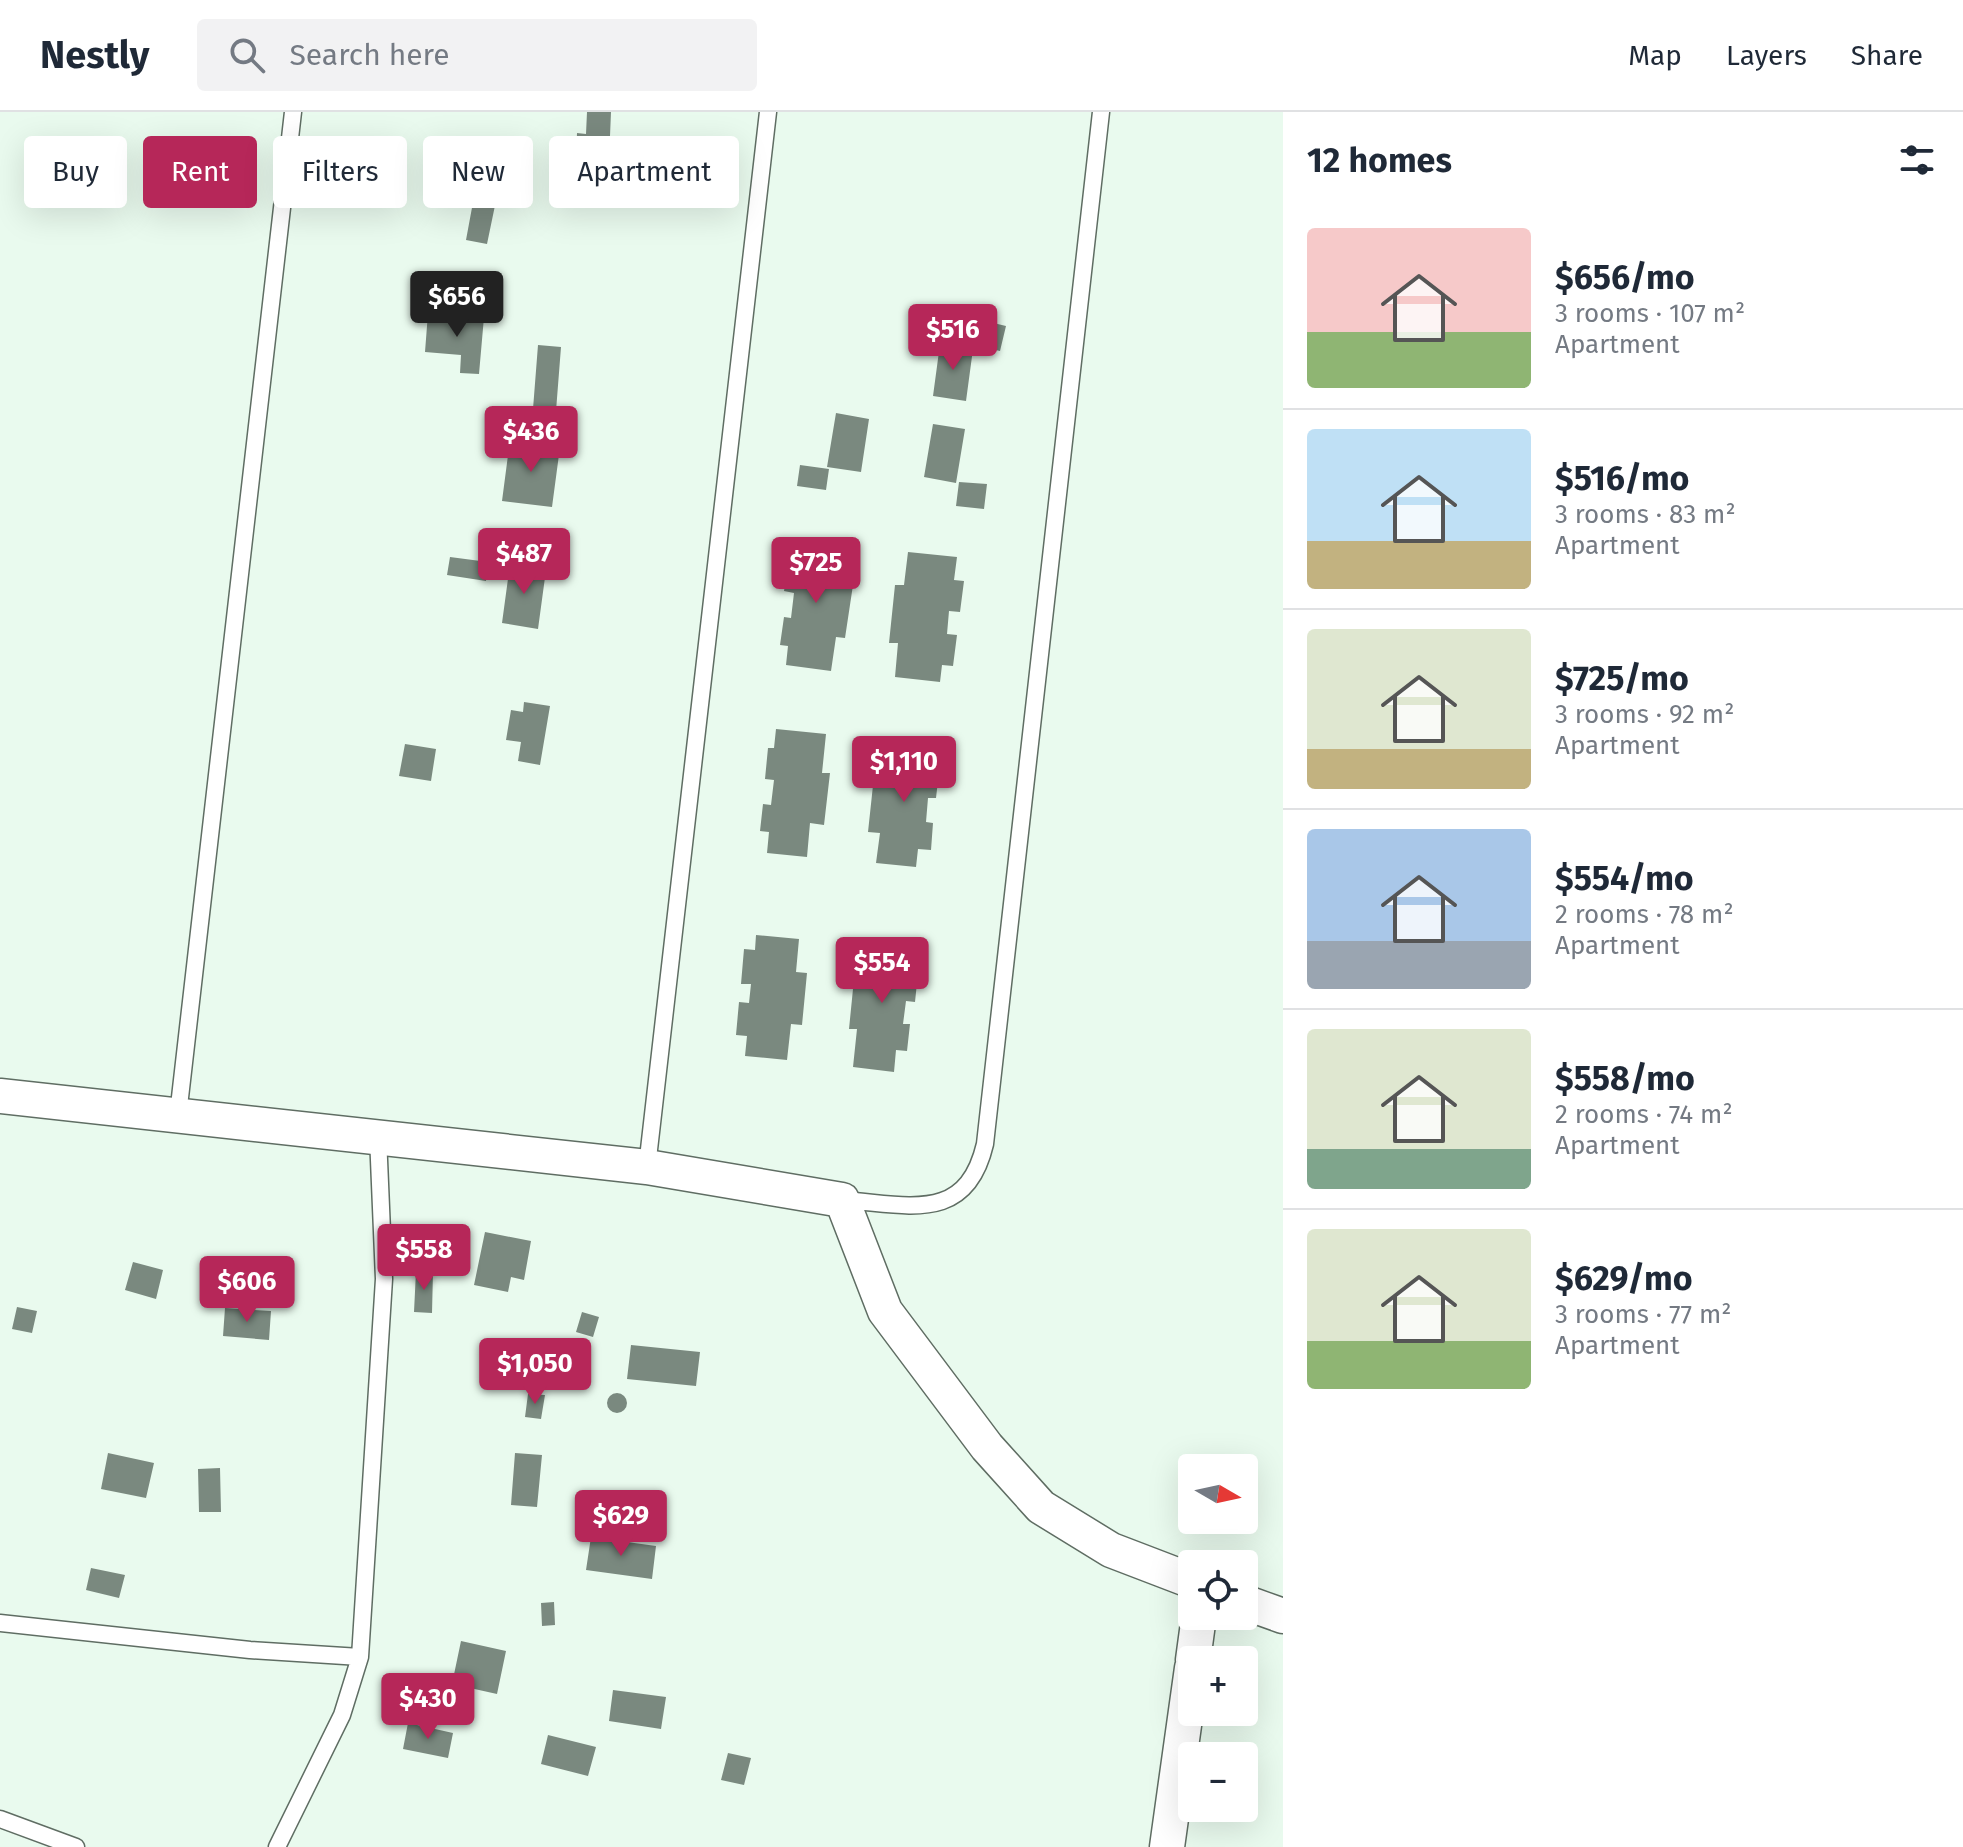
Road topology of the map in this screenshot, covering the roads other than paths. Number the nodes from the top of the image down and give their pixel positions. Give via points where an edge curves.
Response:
1 (293, 112) edge
2 (768, 112) edge
3 (1101, 112) edge
4 (0, 1096) edge
5 (178, 1115) junction
6 (378, 1136) junction
7 (647, 1167) junction
8 (842, 1200) junction
9 (1178, 1576) edge
10 (1258, 1607) edge
11 (1283, 1616) edge
12 (0, 1623) edge
13 (360, 1657) junction
14 (1184, 1726) edge
15 (0, 1819) edge
16 (76, 1847) edge
17 (277, 1847) edge
18 (1167, 1847) edge

1 - 5 lane
2 - 7 lane
3 - 8 lane via 979,1171 966,1187 933,1206
4 - 5 street
5 - 6 street
6 - 7 street
6 - 13 lane via 384,1279
7 - 8 street
8 - 9 street via 885,1311 987,1447 1041,1507 1111,1550
10 - 11 street
12 - 13 lane
13 - 17 lane via 342,1715
14 - 18 street
15 - 16 lane

